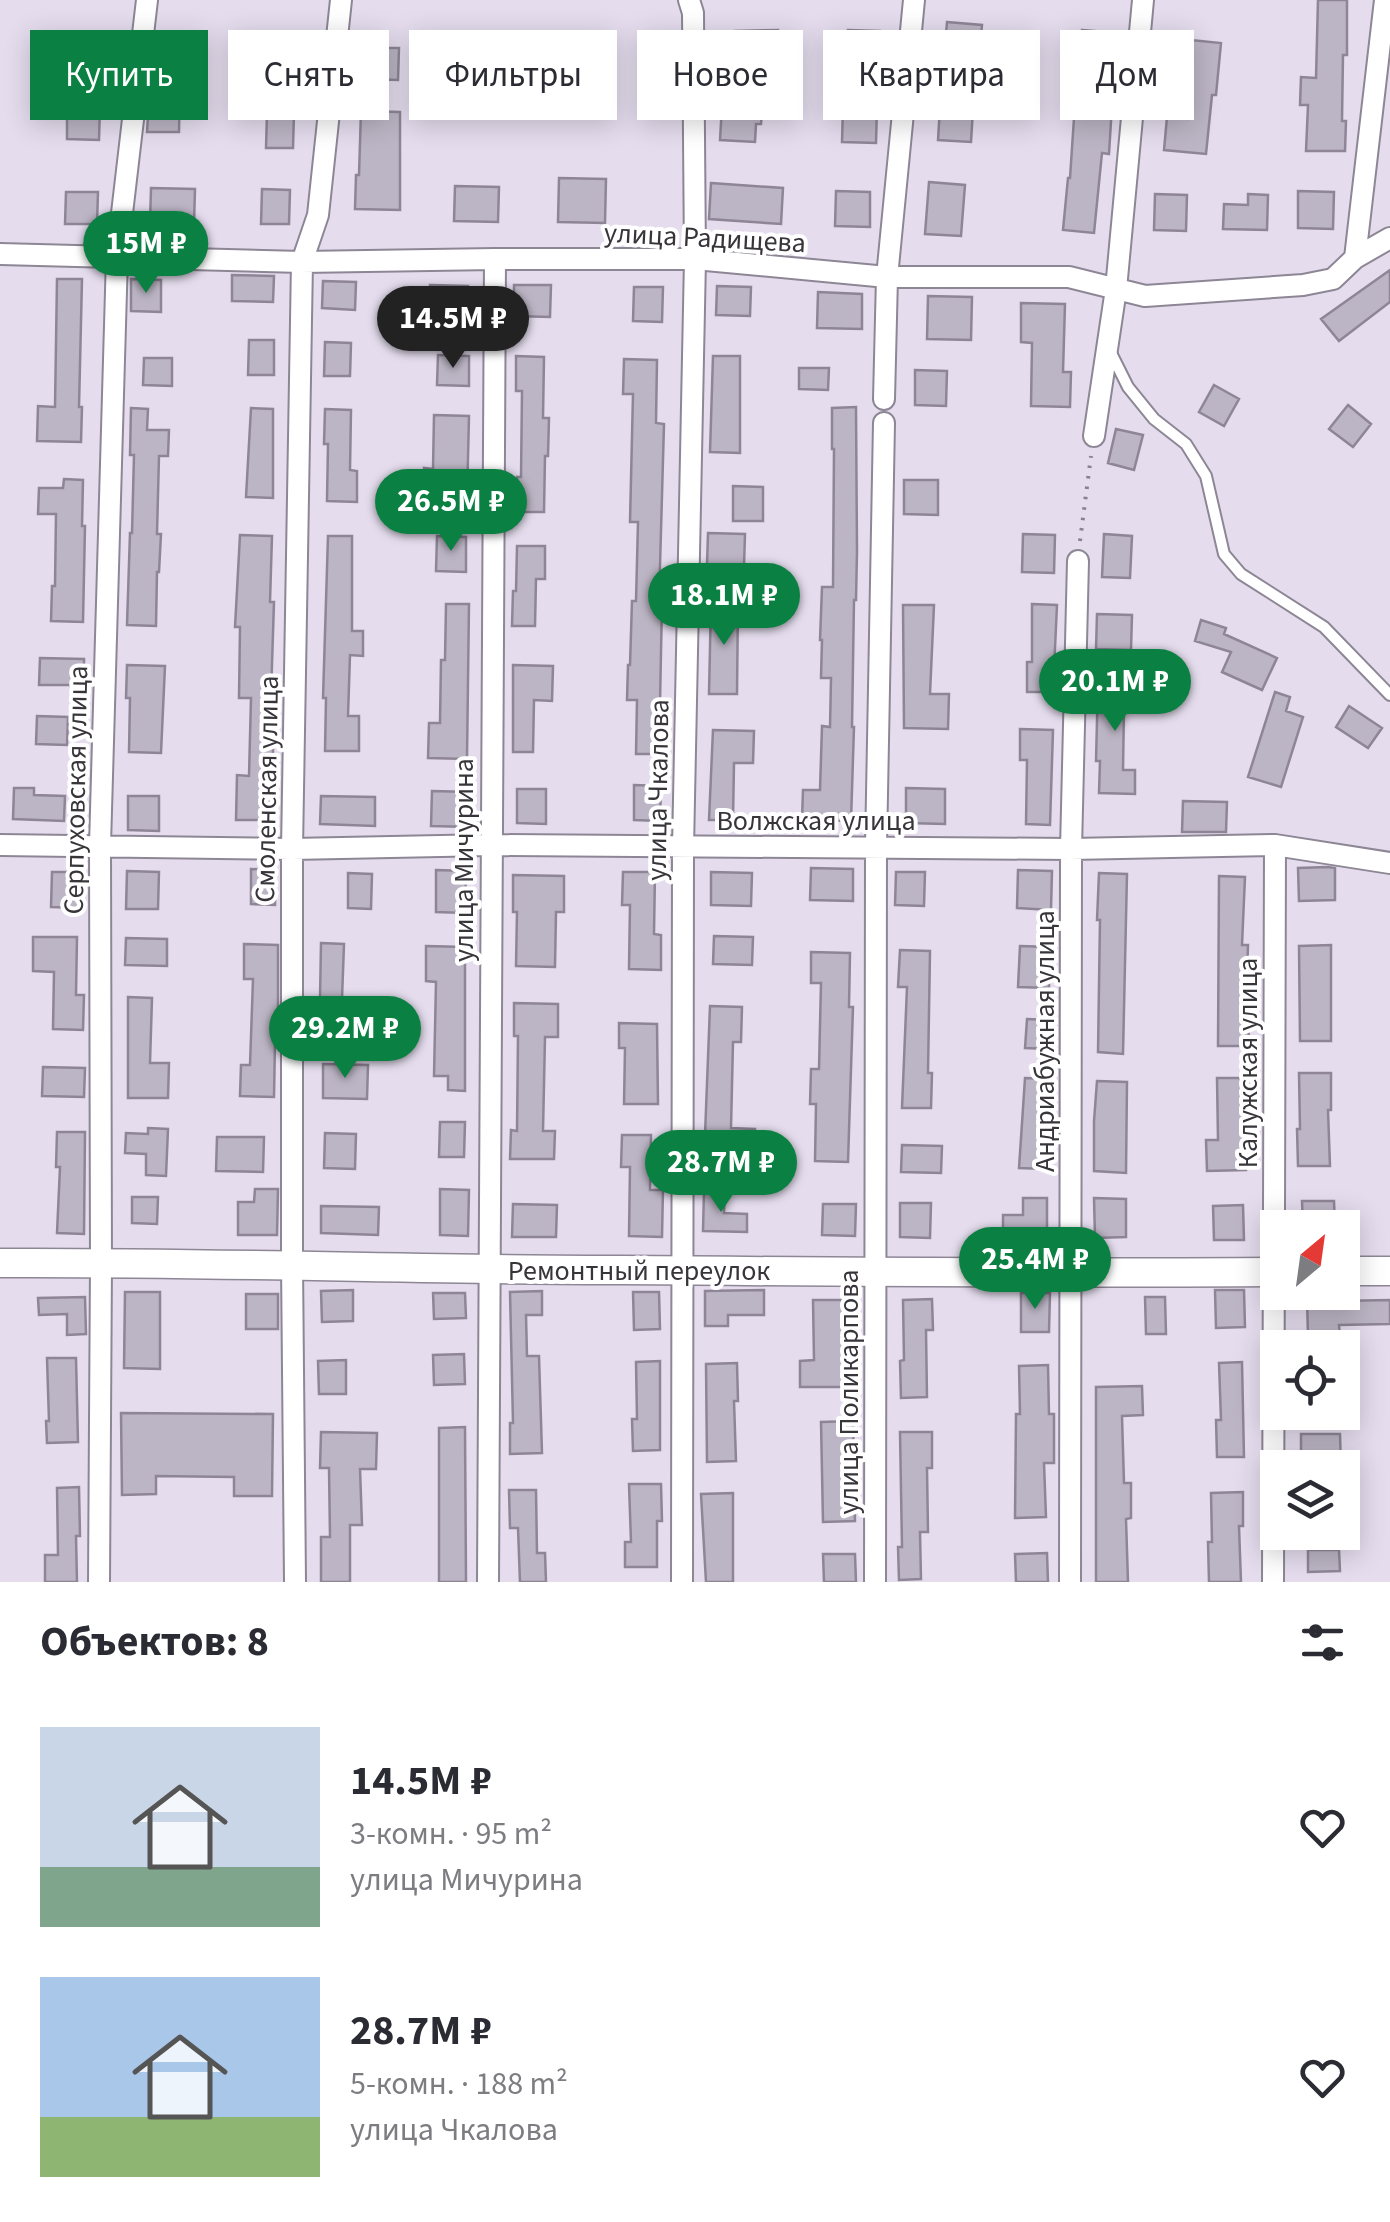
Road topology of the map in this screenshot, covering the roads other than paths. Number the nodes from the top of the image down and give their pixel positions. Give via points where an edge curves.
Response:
1 (147, 0) edge
2 (340, 0) edge
3 (689, 0) edge
4 (914, 0) edge
5 (1143, 0) edge
6 (1385, 0) edge
7 (1390, 238) edge
8 (0, 254) edge
9 (116, 256) junction
10 (495, 258) junction
11 (1355, 258) junction
12 (694, 259) junction
13 (302, 262) junction
14 (887, 277) junction
15 (1116, 289) junction
16 (1108, 346) junction
17 (884, 399) dead end
18 (884, 423) dead end
19 (1094, 436) dead end
20 (1078, 561) road end
21 (1390, 695) edge
22 (490, 845) junction
23 (1275, 845) junction
24 (0, 846) edge
25 (100, 846) junction
26 (876, 847) junction
27 (682, 848) junction
28 (292, 849) junction
29 (1071, 849) junction
30 (1390, 863) edge
31 (1275, 1210) edge
32 (101, 1262) junction
33 (0, 1263) edge
34 (292, 1264) junction
35 (488, 1269) junction
36 (681, 1269) junction
37 (1390, 1271) edge
38 (877, 1272) junction
39 (1071, 1272) junction
40 (1260, 1272) edge
41 (1360, 1272) edge
42 (1275, 1310) edge
43 (99, 1582) edge
44 (295, 1582) edge
45 (488, 1582) edge
46 (682, 1582) edge
47 (874, 1582) edge
48 (1070, 1582) edge
49 (1273, 1582) edge

1 - 9 street, Серпуховская улица
2 - 13 street, Смоленская улица via 318,215
3 - 12 street, улица Чкалова
4 - 14 street
5 - 15 street
6 - 11 street
7 - 11 street, улица Радищева
8 - 9 street, улица Радищева
9 - 13 street, улица Радищева
9 - 25 street, Серпуховская улица
10 - 12 street, улица Радищева
10 - 13 street, улица Радищева
10 - 22 street, улица Мичурина
11 - 15 street, улица Радищева via 1333,280 1303,285 1144,296
12 - 14 street, улица Радищева
12 - 27 street, улица Чкалова
13 - 28 street, Смоленская улица
14 - 15 street, улица Радищева via 1069,277
14 - 17 street
15 - 16 street
16 - 19 street
16 - 21 lane via 1128,387 1186,444 1206,476 1224,554 1241,574 1324,627
18 - 26 street, улица Поликарпова
20 - 29 street, Андриабужная улица
22 - 27 street, Волжская улица
22 - 28 street, Волжская улица
22 - 35 street, улица Мичурина
23 - 29 street, Волжская улица
23 - 30 street, Волжская улица
23 - 31 street, Калужская улица
24 - 25 street, Волжская улица
25 - 28 street, Волжская улица
25 - 32 street, Серпуховская улица
26 - 27 street, Волжская улица
26 - 29 street, Волжская улица
26 - 38 street, улица Поликарпова
27 - 36 street, улица Чкалова
28 - 34 street, Смоленская улица
29 - 39 street, Андриабужная улица
32 - 33 main road, Ремонтный переулок
32 - 34 main road, Ремонтный переулок
32 - 43 street, Серпуховская улица
34 - 35 main road, Ремонтный переулок
34 - 44 street, Смоленская улица
35 - 36 main road, Ремонтный переулок
35 - 45 street, улица Мичурина
36 - 38 main road, Ремонтный переулок
36 - 46 street, улица Чкалова
37 - 41 main road
38 - 39 main road, Ремонтный переулок
38 - 47 street, улица Поликарпова
39 - 40 main road, Ремонтный переулок
39 - 48 street, Андриабужная улица
42 - 49 street, Калужская улица

